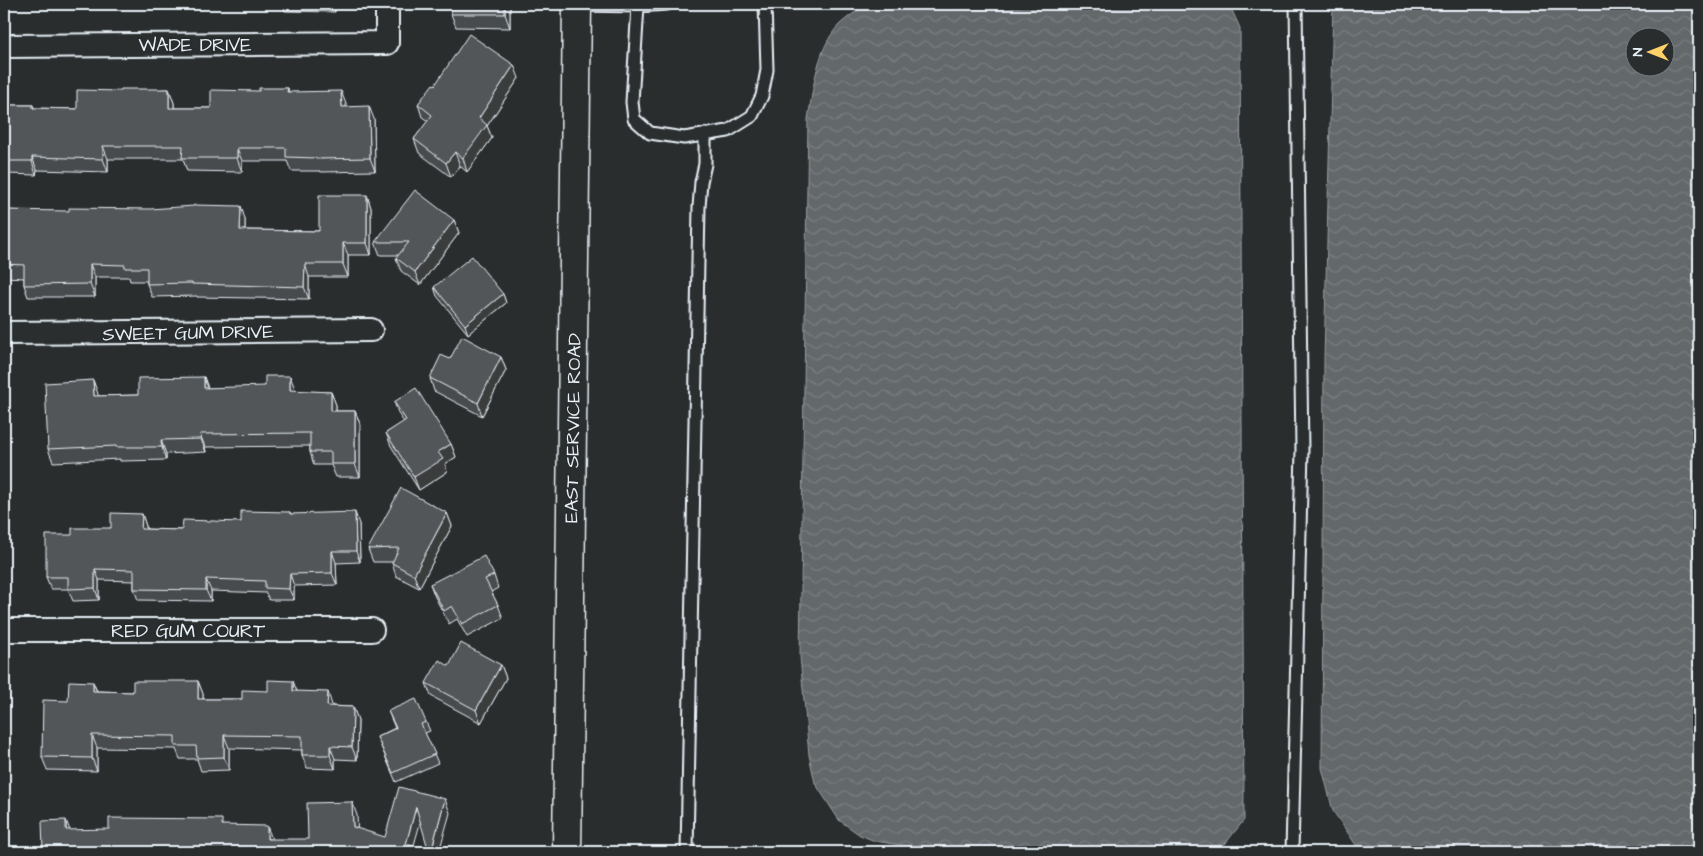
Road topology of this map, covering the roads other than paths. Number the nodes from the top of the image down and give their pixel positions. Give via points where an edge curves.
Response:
1 (387, 4) edge
2 (577, 4) edge
3 (667, 4) edge
4 (765, 4) edge
5 (1296, 4) edge
6 (638, 6) junction
7 (4, 46) edge
8 (704, 134) junction
9 (371, 330) dead end
10 (4, 333) edge
11 (4, 630) edge
12 (372, 630) dead end
13 (567, 852) edge
14 (687, 852) edge
15 (1292, 852) edge

1 - 7 street, WADE DRIVE via 387,43
2 - 6 lane
2 - 13 street, EAST SERVICE ROAD
3 - 6 lane
4 - 8 lane via 767,70 762,96 752,116 728,131
5 - 15 lane via 1302,450
6 - 8 lane via 632,102 634,119 650,134 684,138
8 - 14 lane via 705,164 699,207
9 - 10 street, SWEET GUM DRIVE
11 - 12 street, RED GUM COURT

